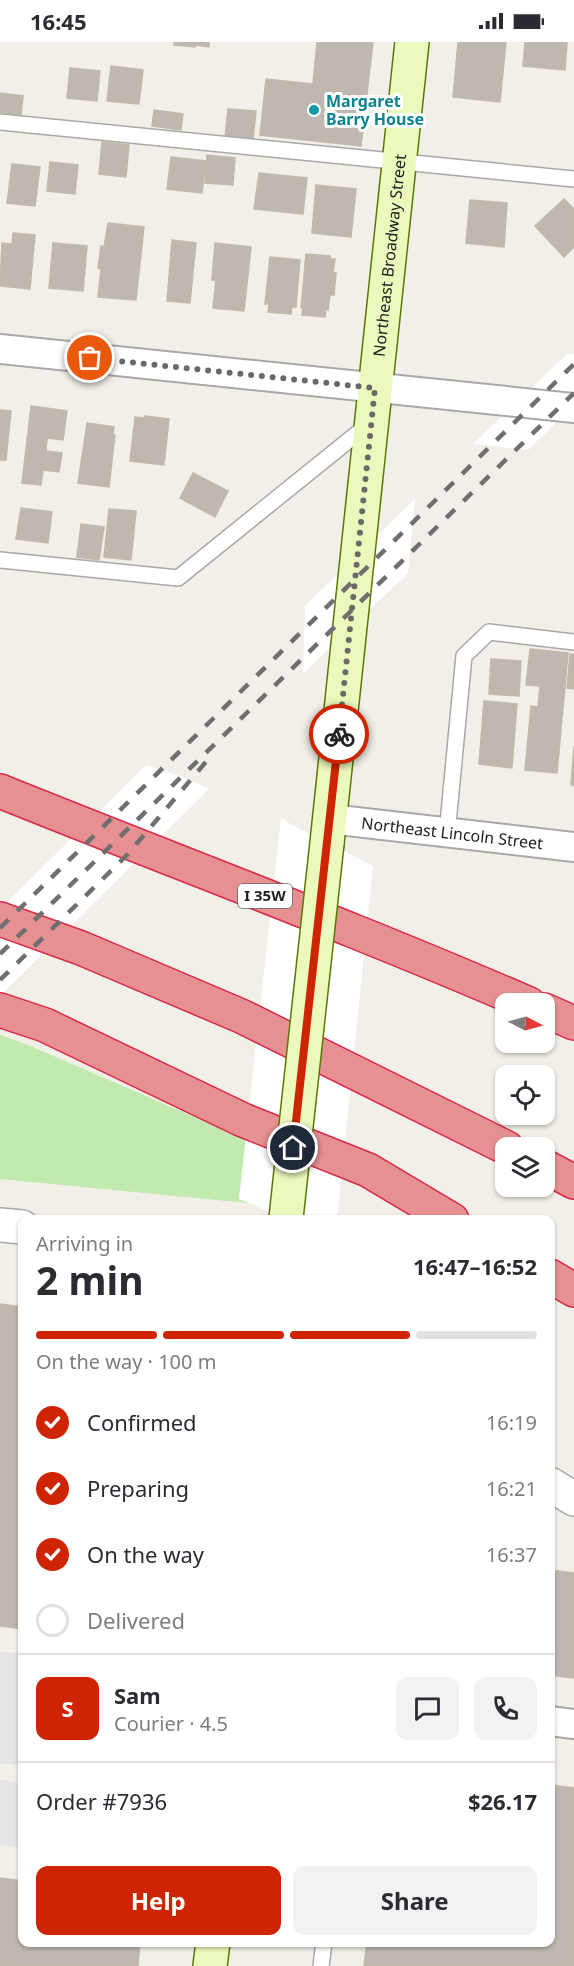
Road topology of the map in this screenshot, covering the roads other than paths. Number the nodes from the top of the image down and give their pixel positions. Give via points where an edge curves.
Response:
1 (412, 42) edge
2 (0, 122) edge
3 (400, 162) junction
4 (574, 179) edge
5 (0, 349) edge
6 (375, 388) junction
7 (574, 408) edge
8 (372, 422) junction
9 (0, 560) edge
10 (574, 642) edge
11 (0, 791) edge
12 (328, 831) junction
13 (447, 834) junction
14 (574, 847) edge
15 (0, 920) edge
16 (503, 993) edge
17 (0, 1010) edge
18 (555, 1015) edge
19 (574, 1023) edge
20 (495, 1142) edge
21 (555, 1172) edge
22 (574, 1182) edge
23 (286, 1215) edge
24 (444, 1215) edge
25 (0, 1225) edge
26 (18, 1227) edge
27 (555, 1279) edge
28 (574, 1290) edge
29 (555, 1487) edge
30 (574, 1499) edge
31 (555, 1722) edge
32 (574, 1724) edge
33 (212, 1947) edge
34 (323, 1947) edge
35 (210, 1966) edge
36 (321, 1966) edge

1 - 3 main road, Northeast Broadway Street
2 - 3 lane
3 - 4 lane
3 - 6 main road, Northeast Broadway Street
5 - 6 street
6 - 7 street
6 - 8 main road, Northeast Broadway Street
8 - 9 lane via 178,578
8 - 12 main road, Northeast Broadway Street
10 - 13 lane via 489,632 464,656
11 - 16 highway, I 35W
12 - 13 street, Northeast Lincoln Street
12 - 23 main road, Northeast Broadway Street, bridge
13 - 14 street, Northeast Lincoln Street
15 - 20 highway via 81,948 241,1016
17 - 24 highway via 45,1025 243,1120 368,1170
18 - 19 highway
21 - 22 highway
25 - 26 street
27 - 28 highway
29 - 30 street
31 - 32 street
33 - 35 main road
34 - 36 lane

